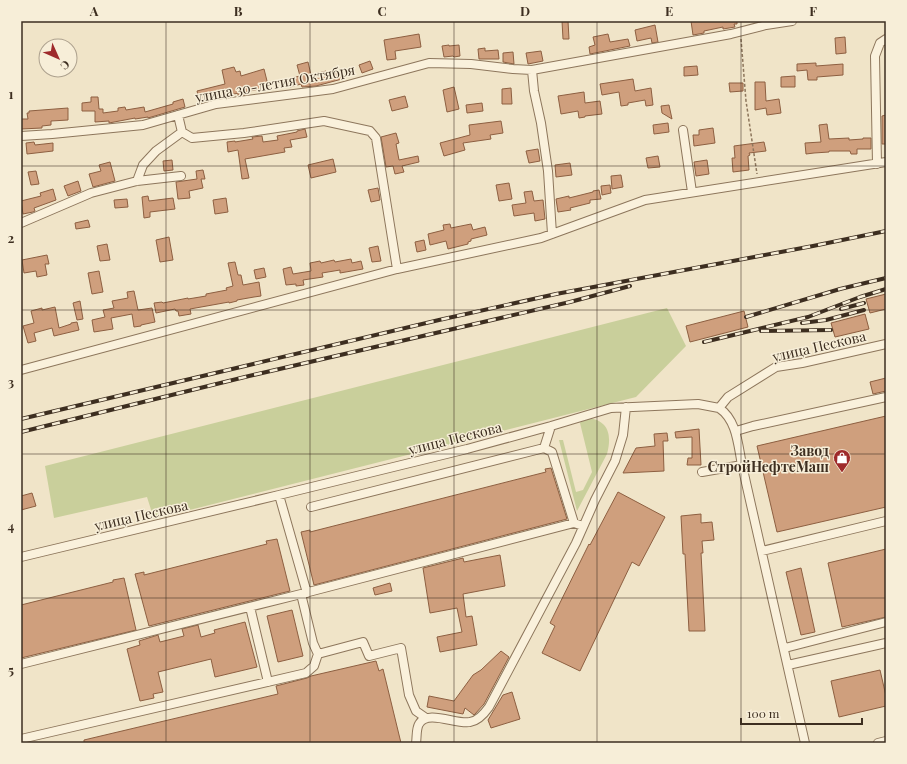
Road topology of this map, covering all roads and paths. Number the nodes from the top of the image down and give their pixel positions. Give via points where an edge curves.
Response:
1 (792, 21) edge
2 (740, 32) junction
3 (886, 39) edge
4 (532, 70) junction
5 (178, 115) junction
6 (683, 130) dead end
7 (182, 132) junction
8 (21, 136) edge
9 (886, 162) edge
10 (877, 164) junction
11 (181, 176) dead end
12 (137, 181) junction
13 (759, 182) junction
14 (692, 192) junction
15 (21, 223) edge
16 (552, 234) junction
17 (397, 269) junction
18 (886, 344) edge
19 (21, 370) edge
20 (886, 397) edge
21 (626, 407) junction
22 (719, 408) junction
23 (551, 426) junction
24 (736, 431) junction
25 (544, 448) junction
26 (742, 465) junction
27 (702, 472) dead end
28 (279, 495) junction
29 (311, 507) dead end
30 (886, 520) edge
31 (574, 523) junction
32 (583, 526) junction
33 (762, 551) junction
34 (21, 557) edge
35 (304, 594) junction
36 (250, 607) junction
37 (886, 622) edge
38 (886, 643) edge
39 (784, 648) junction
40 (318, 654) junction
41 (21, 664) edge
42 (788, 665) junction
43 (268, 682) junction
44 (426, 718) junction
45 (21, 739) edge
46 (886, 741) edge
47 (416, 743) edge
48 (805, 743) edge
49 (878, 743) edge

1 - 2 street, улица 30-летия Октября
2 - 4 street, улица 30-летия Октября
2 - 13 path via 746,101
3 - 10 street via 880,43 875,56
4 - 5 street, улица 30-летия Октября via 429,63 333,89 216,104
4 - 16 street via 548,171
5 - 7 street
5 - 8 street, улица 30-летия Октября via 143,125
6 - 14 street
7 - 12 street via 156,151 143,165
7 - 17 street via 192,138 324,121 370,131 376,138
9 - 10 street
10 - 13 street
11 - 12 street
12 - 15 street via 91,194
13 - 14 street
14 - 16 street via 645,200
16 - 17 street
17 - 19 street
18 - 22 street, улица Пескова via 776,367 728,397
20 - 24 street
21 - 22 street, улица Пескова via 698,404
21 - 23 street, улица Пескова via 611,408
21 - 32 street via 624,435 615,461
22 - 24 street via 728,415
23 - 25 street
23 - 28 street, улица Пескова
24 - 26 street
25 - 29 street
25 - 31 street via 552,452
26 - 27 street
26 - 33 street
28 - 34 street, улица Пескова
28 - 35 street
30 - 33 street
31 - 32 street
31 - 35 street
32 - 44 street via 485,714 471,722 463,723
33 - 39 street
35 - 36 street
35 - 40 street
36 - 41 street
36 - 43 street
37 - 39 street
38 - 42 street
39 - 42 street
40 - 43 street via 314,666 306,673
40 - 44 street via 363,642 369,656 401,648 410,696 416,711
42 - 48 street
43 - 45 street
44 - 47 street via 419,724
46 - 49 street

